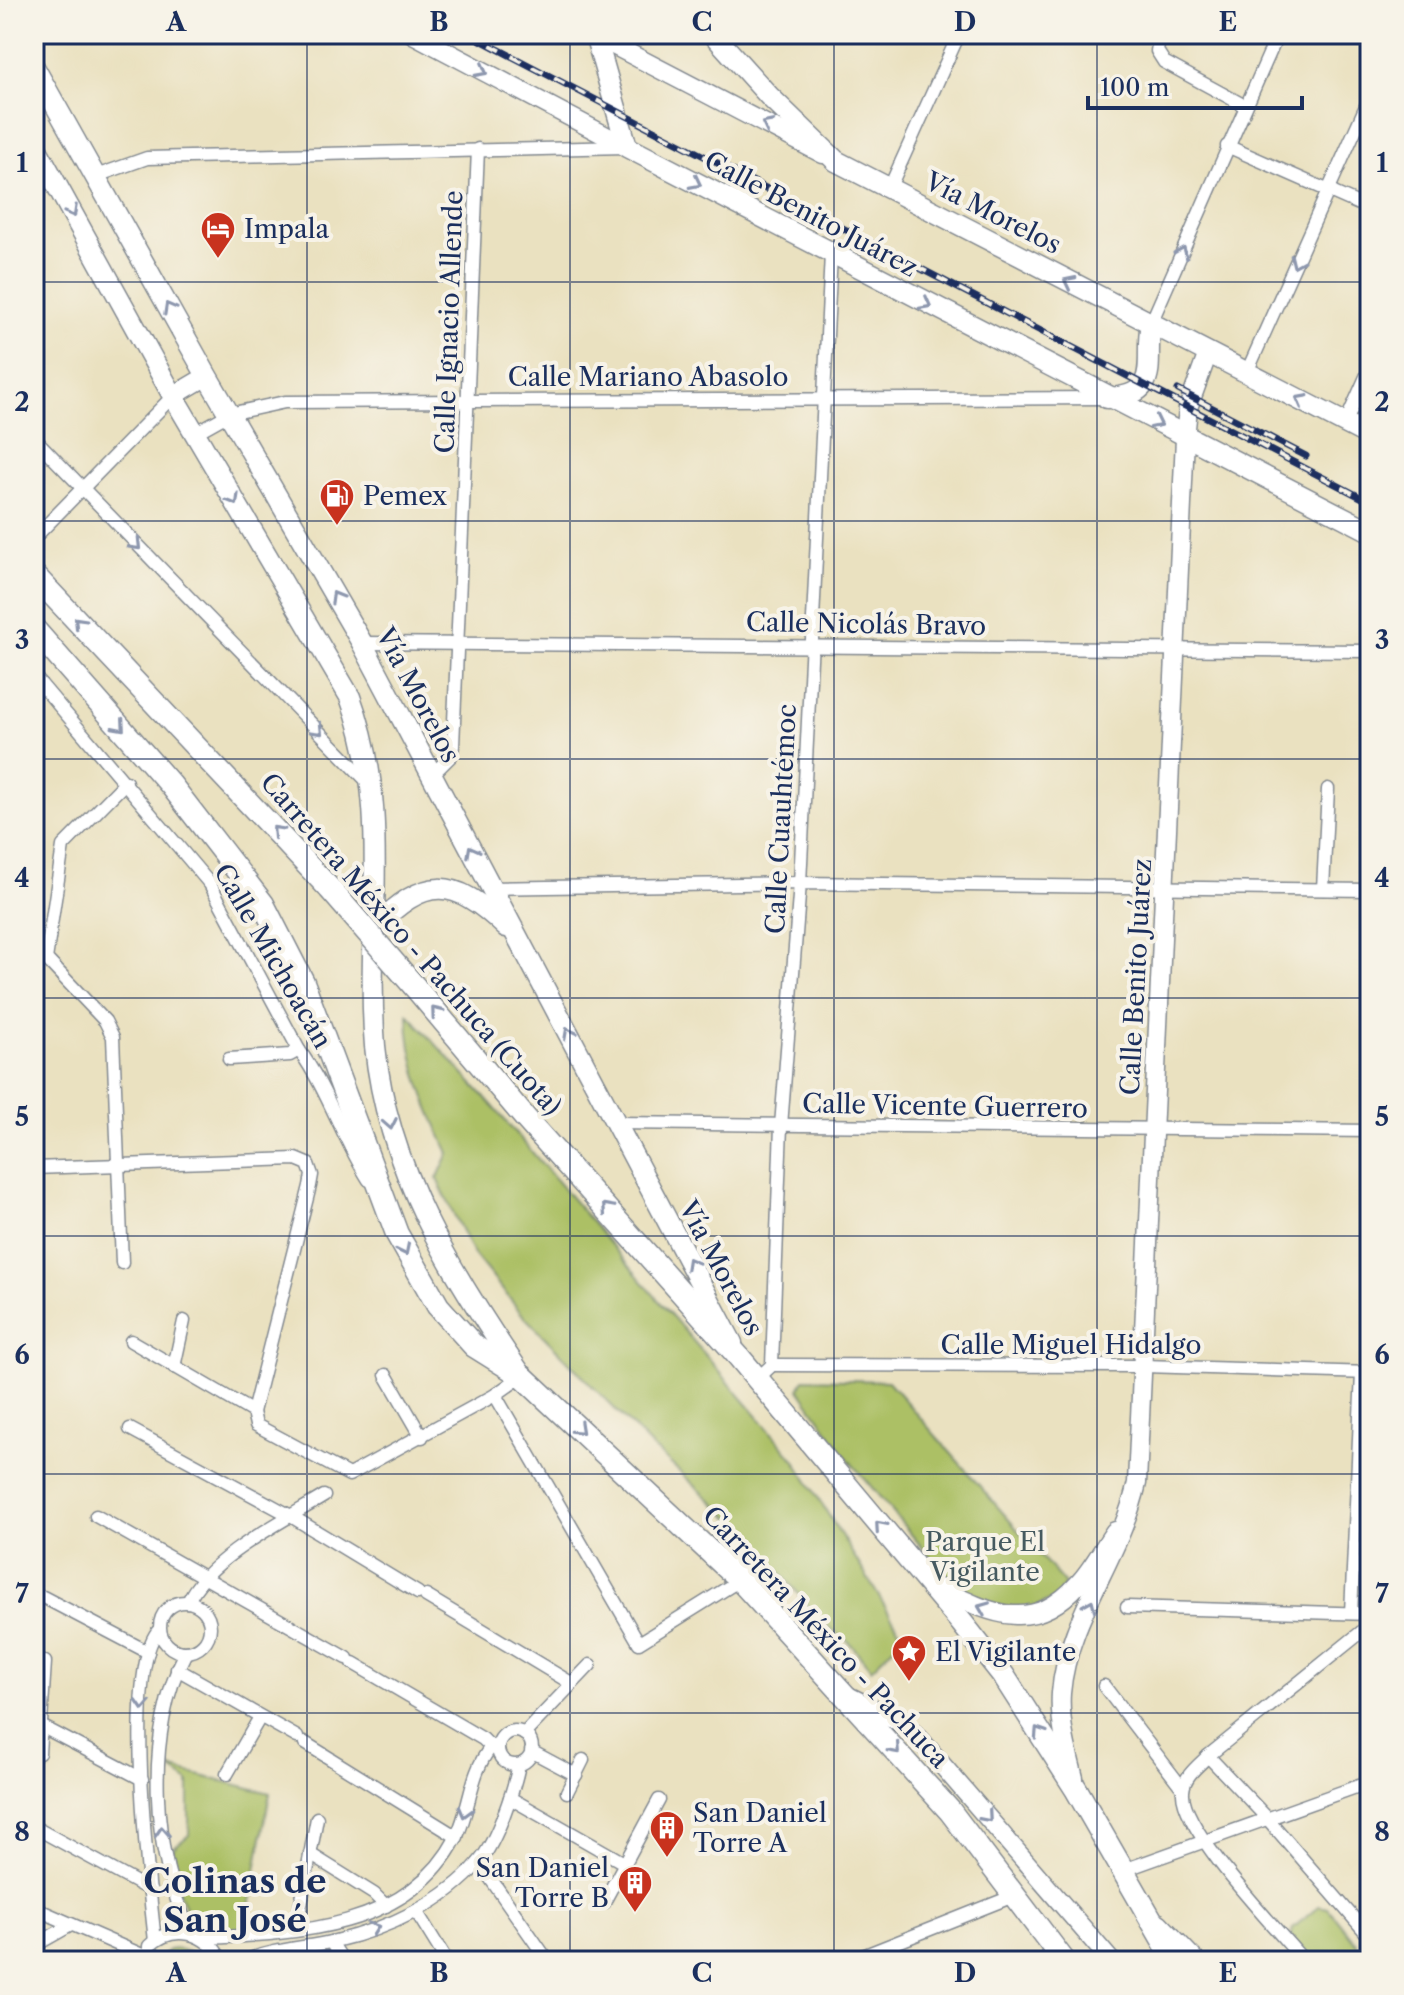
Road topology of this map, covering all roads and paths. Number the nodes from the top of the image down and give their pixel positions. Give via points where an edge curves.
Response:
1 (413, 34) edge
2 (713, 34) edge
3 (959, 34) edge
4 (1160, 34) edge
5 (1278, 34) edge
6 (594, 35) edge
7 (34, 67) edge
8 (1370, 97) edge
9 (1245, 106) junction
10 (34, 144) edge
11 (1227, 146) junction
12 (627, 147) junction
13 (478, 149) junction
14 (836, 161) junction
15 (96, 176) junction
16 (889, 189) junction
17 (1328, 191) junction
18 (1370, 209) edge
19 (831, 254) junction
20 (1151, 323) junction
21 (1208, 353) junction
22 (1370, 368) edge
23 (1247, 372) junction
24 (207, 376) junction
25 (173, 396) junction
26 (825, 398) junction
27 (1107, 398) junction
28 (469, 400) junction
29 (229, 414) junction
30 (1345, 424) junction
31 (195, 433) junction
32 (1370, 436) edge
33 (34, 438) edge
34 (1185, 438) junction
35 (82, 489) junction
36 (1370, 531) edge
37 (34, 538) edge
38 (34, 575) edge
39 (34, 629) edge
40 (362, 643) junction
41 (459, 643) junction
42 (813, 645) junction
43 (1177, 650) junction
44 (1370, 651) edge
45 (34, 676) edge
46 (432, 775) junction
47 (126, 782) junction
48 (373, 786) junction
49 (1328, 789) dead end
50 (800, 883) junction
51 (491, 888) junction
52 (1167, 889) junction
53 (1323, 889) junction
54 (1370, 890) edge
55 (374, 928) junction
56 (523, 944) junction
57 (34, 946) edge
58 (46, 959) junction
59 (299, 1050) junction
60 (229, 1059) dead end
61 (616, 1123) junction
62 (781, 1126) junction
63 (1155, 1130) junction
64 (1370, 1131) edge
65 (117, 1165) junction
66 (34, 1168) edge
67 (384, 1204) junction
68 (122, 1263) dead end
69 (184, 1321) dead end
70 (131, 1341) dead end
71 (739, 1357) junction
72 (1144, 1366) junction
73 (174, 1367) junction
74 (764, 1372) junction
75 (1366, 1373) edge
76 (386, 1375) dead end
77 (522, 1376) junction
78 (495, 1395) junction
79 (253, 1412) junction
80 (130, 1429) dead end
81 (422, 1437) junction
82 (324, 1496) dead end
83 (96, 1516) dead end
84 (291, 1516) junction
85 (1127, 1517) junction
86 (206, 1577) junction
87 (740, 1580) junction
88 (931, 1584) junction
89 (43, 1597) dead end
90 (188, 1602) junction
91 (1127, 1607) dead end
92 (1351, 1613) junction
93 (1370, 1614) edge
94 (1370, 1625) edge
95 (159, 1630) junction
96 (148, 1652) junction
97 (186, 1652) junction
98 (45, 1662) dead end
99 (590, 1665) dead end
100 (177, 1669) junction
101 (571, 1683) junction
102 (1104, 1686) dead end
103 (842, 1693) junction
104 (260, 1717) junction
105 (41, 1726) junction
106 (524, 1734) junction
107 (494, 1746) junction
108 (531, 1751) junction
109 (39, 1753) dead end
110 (1208, 1756) junction
111 (583, 1760) dead end
112 (519, 1765) junction
113 (227, 1774) dead end
114 (576, 1775) junction
115 (142, 1779) junction
116 (1370, 1782) edge
117 (1076, 1789) junction
118 (1183, 1789) junction
119 (567, 1792) dead end
120 (510, 1798) junction
121 (659, 1800) dead end
122 (317, 1818) dead end
123 (1267, 1818) junction
124 (34, 1827) edge
125 (457, 1837) junction
126 (1202, 1840) junction
127 (310, 1854) junction
128 (446, 1856) junction
129 (479, 1862) junction
130 (624, 1863) junction
131 (1124, 1870) junction
132 (467, 1873) junction
133 (150, 1890) junction
134 (1016, 1895) junction
135 (604, 1902) dead end
136 (386, 1906) junction
137 (34, 1908) edge
138 (300, 1909) dead end
139 (416, 1911) junction
140 (1148, 1911) junction
141 (71, 1925) junction
142 (293, 1932) junction
143 (196, 1936) junction
144 (1370, 1937) edge
145 (155, 1941) junction
146 (331, 1942) junction
147 (34, 1946) edge
148 (295, 1947) junction
149 (141, 1958) edge
150 (222, 1961) edge
151 (246, 1961) edge
152 (343, 1961) edge
153 (447, 1961) edge
154 (548, 1961) edge
155 (850, 1961) edge
156 (1064, 1961) edge
157 (1111, 1961) edge
158 (1175, 1961) edge
159 (1196, 1961) edge
160 (1304, 1961) edge

1 -> 12 street, Calle Benito Juárez
2 - 14 main road
3 - 16 street
4 - 9 street via 1157,51 1164,62
5 - 9 street
6 - 12 main road
14 -> 6 street, Vía Morelos
7 - 15 main road, Vía Morelos
8 - 17 street
9 - 11 street
10 -> 25 main road
11 - 17 street
20 -> 11 street
12 - 13 street
12 -> 19 main road, Calle Benito Juárez
13 - 15 street via 147,158
13 - 28 street, Calle Ignacio Allende
14 - 16 main road, Vía Morelos
24 -> 15 main road, Vía Morelos
20 -> 16 main road, Vía Morelos
17 - 18 street
17 -> 23 street
19 - 26 street, Calle Cuauhtémoc
19 -> 27 main road, Calle Benito Juárez
20 - 21 main road, Vía Morelos
20 - 27 main road via 1146,381 1131,394
21 - 23 main road, Vía Morelos
21 - 34 street, Calle Benito Juárez via 1188,408
22 - 30 street
30 -> 23 main road, Vía Morelos
24 - 25 street
24 - 29 main road, Vía Morelos
25 - 31 main road
25 - 35 street
26 - 27 street, Calle Mariano Abasolo
26 - 28 street, Calle Mariano Abasolo
26 - 42 street, Calle Cuauhtémoc
27 -> 34 main road, Calle Benito Juárez
28 - 29 street, Calle Mariano Abasolo via 285,402
28 - 41 street, Calle Ignacio Allende
29 - 31 street, Calle Mariano Abasolo
40 -> 29 main road, Vía Morelos
30 - 32 main road, Vía Morelos
31 -> 48 main road via 350,697
33 - 35 street
34 - 36 main road, Calle Benito Juárez
34 - 43 street, Calle Benito Juárez
35 - 37 street
35 -> 48 street
71 -> 38 highway, Carretera México - Pachuca (Cuota), bridge via 330,889
39 -> 67 highway via 202,822 263,904 303,982
40 - 41 street, Calle Nicolás Bravo
40 - 46 main road, Vía Morelos
41 - 42 street, Calle Nicolás Bravo
41 - 46 street, Calle Ignacio Allende via 451,756
42 - 43 street, Calle Nicolás Bravo
42 - 50 street, Calle Cuauhtémoc
43 - 44 street, Calle Nicolás Bravo
43 - 52 street, Calle Benito Juárez
45 - 47 street, Calle Michoacán
51 -> 46 main road, Vía Morelos
47 - 58 street via 63,846
47 - 59 street, Calle Michoacán via 210,884
48 - 55 main road
49 - 53 street
50 - 51 street
50 - 52 street
50 - 62 street, Calle Cuauhtémoc
51 - 56 main road, Vía Morelos
52 - 53 street
52 - 63 street, Calle Benito Juárez
53 - 54 street
55 - 56 main road via 399,902 418,893 458,891 482,904
55 -> 77 main road via 375,1047 393,1139 433,1236
61 -> 56 main road, Vía Morelos
57 - 58 street
58 - 65 street via 110,1029
59 - 60 street
59 - 67 street, Calle Michoacán via 317,1074 349,1149
61 - 62 street, Calle Vicente Guerrero
71 -> 61 main road, Vía Morelos
62 - 63 street, Calle Vicente Guerrero
62 - 74 street, Calle Cuauhtémoc
63 - 64 street, Calle Vicente Guerrero
63 - 72 street, Calle Benito Juárez
65 - 66 street
65 - 68 street
65 - 79 street via 296,1159 308,1164 310,1186
67 -> 77 highway via 438,1306 474,1346
69 - 73 street
70 - 73 street
71 - 74 highway
72 - 74 street, Calle Miguel Hidalgo
72 - 75 street, Calle Miguel Hidalgo
72 - 85 street, Calle Benito Juárez via 1137,1483
73 - 79 street
88 -> 74 highway
75 - 92 street
76 - 81 street
77 - 78 street
77 -> 87 highway, Carretera México - Pachuca
78 - 81 street
78 - 87 street via 639,1643
79 - 81 street via 256,1425 349,1475
80 - 84 street
82 - 84 street
83 - 86 street
84 - 86 street
84 - 101 street
85 -> 88 street, Calle Benito Juárez via 1080,1583 1057,1603 1032,1614 997,1614
117 -> 85 street, Calle Benito Juárez via 1062,1716 1065,1669
86 - 90 street
86 - 107 street
87 - 103 highway, Carretera México - Pachuca
117 -> 88 highway via 1003,1675
89 - 96 street
90 - 95 street via 169,1606
90 - 97 street via 203,1609 210,1624 206,1640
91 - 92 street
92 - 93 street
94 - 110 street
95 - 96 street
95 - 97 street via 168,1647
96 -> 115 street
97 - 100 street
98 - 105 street
99 - 101 street
100 - 104 street
143 -> 100 street via 170,1885 161,1815 161,1720
101 - 106 street
102 - 118 street
103 -> 134 highway, Carretera México - Pachuca via 950,1811
103 -> 157 street via 918,1737
104 - 113 street
104 - 125 street
105 - 109 street
105 - 115 street
106 - 107 street via 508,1733
106 - 108 street
107 - 112 street via 503,1761
107 -> 125 street via 473,1779
108 - 112 street
108 - 114 street
110 - 118 street
110 - 123 street
111 - 114 street
112 - 120 street
114 - 119 street
115 - 133 street
116 - 123 street
117 - 131 highway
118 - 126 street via 1183,1801
120 - 129 street
120 - 130 street
121 - 130 street
122 - 127 street
123 - 126 street
123 - 144 street
124 - 133 street
125 - 128 street
126 - 131 street
126 - 160 street
127 - 136 street
127 - 138 street
128 - 132 street
128 - 136 street via 425,1882
129 - 132 street
129 - 154 street
130 - 135 street
131 - 140 highway
132 - 139 street
133 - 145 street
134 - 155 street
134 - 156 highway, Carretera México - Pachuca
136 - 142 street via 344,1922
137 - 141 street
146 -> 139 street
139 - 153 street
140 - 158 highway
140 - 159 street
141 - 147 street
141 - 149 street
142 - 143 street
142 - 148 street
143 - 145 street via 176,1933
143 - 150 street
145 - 149 street
146 - 148 street
146 - 152 street
148 - 151 street

